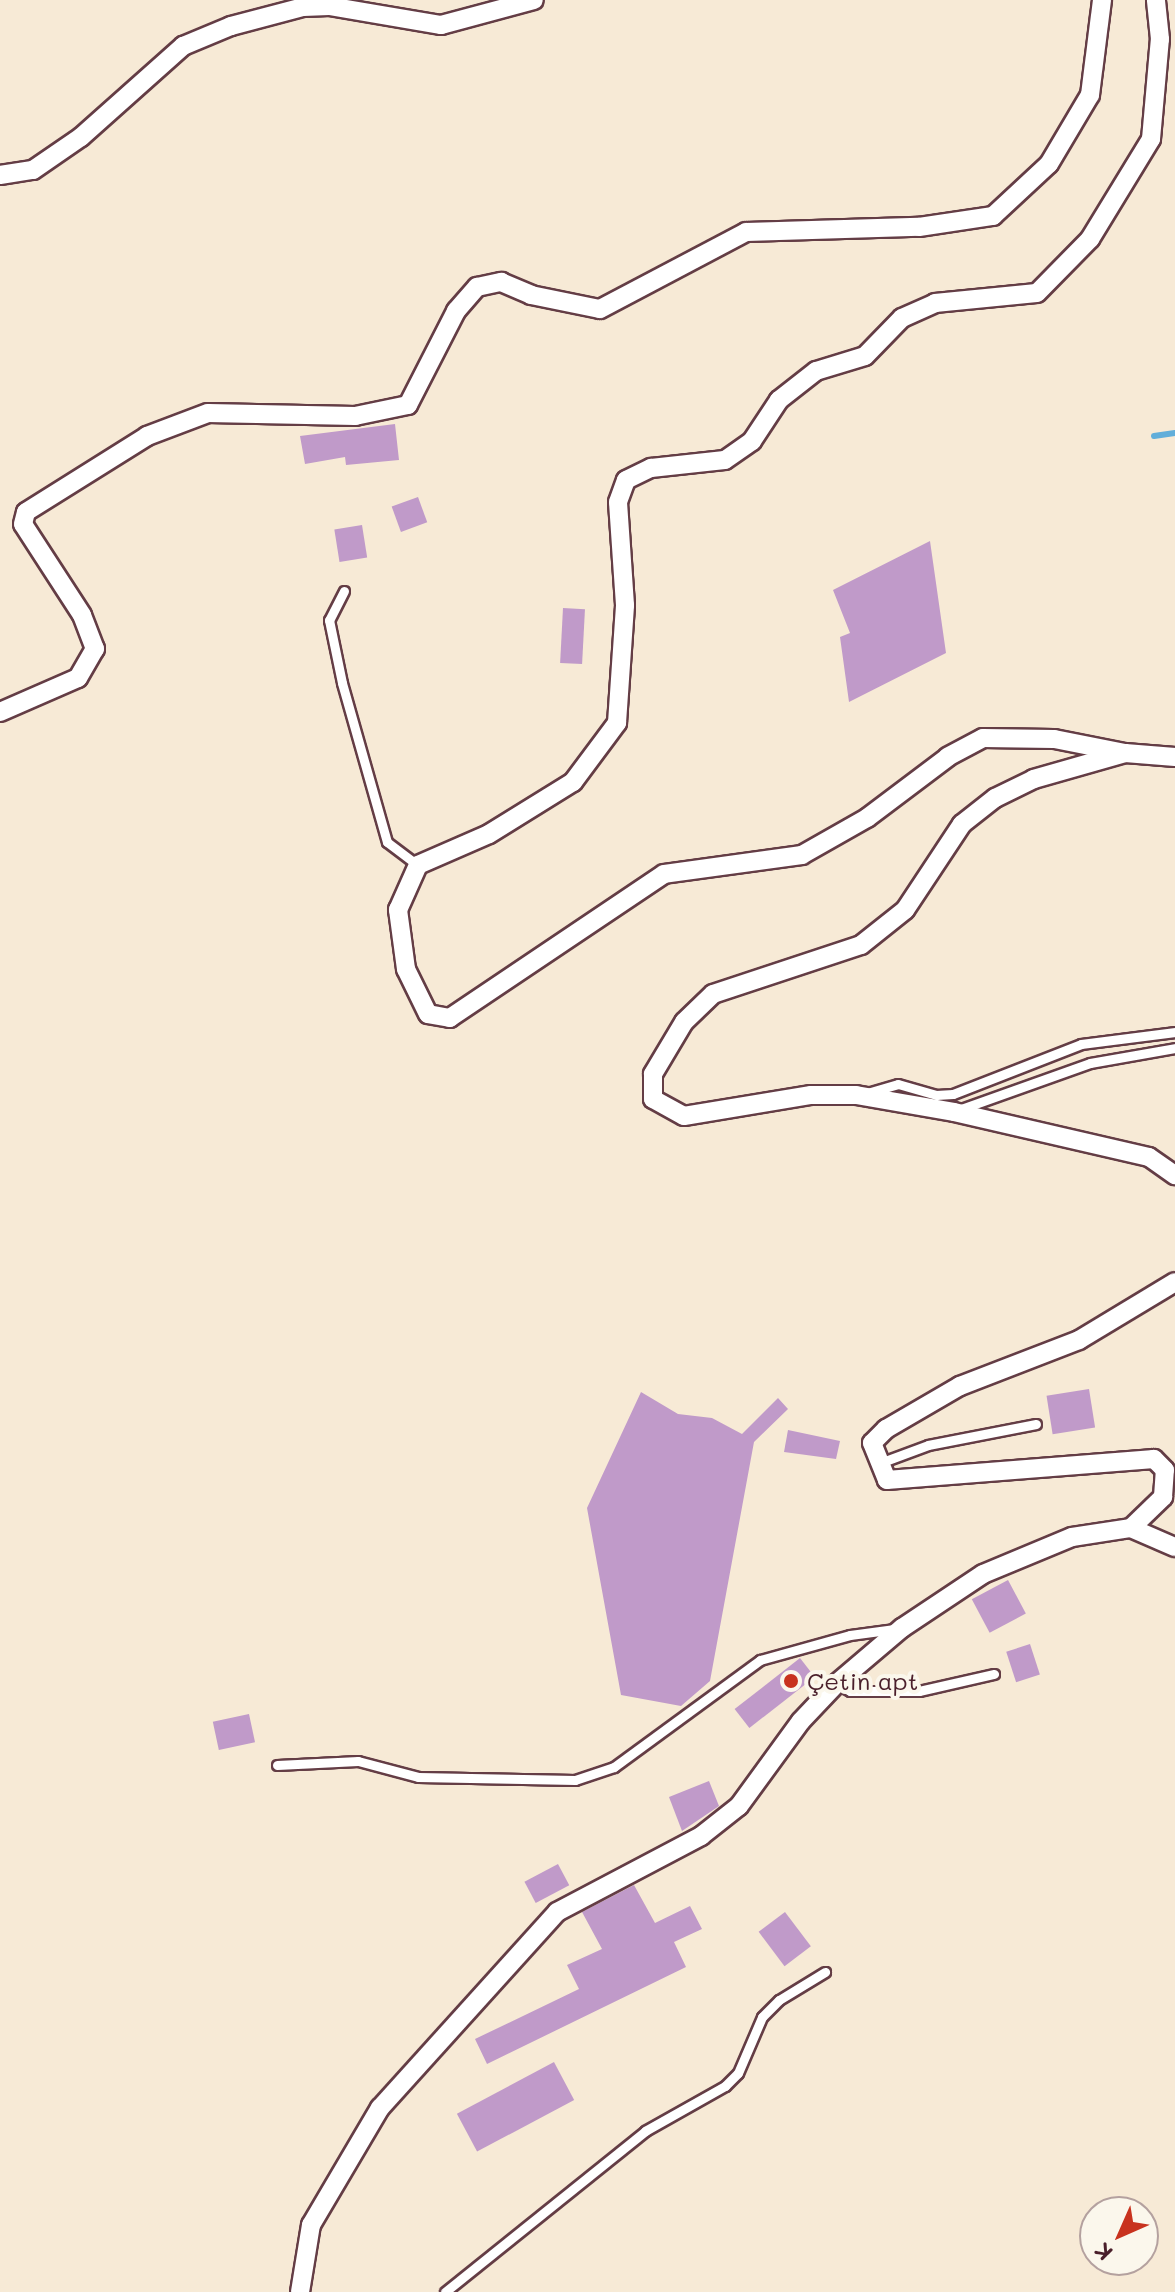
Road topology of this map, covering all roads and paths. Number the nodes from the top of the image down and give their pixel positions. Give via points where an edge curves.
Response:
1 (534, 0) edge
2 (1102, 0) edge
3 (1156, 0) edge
4 (0, 175) edge
5 (344, 591) dead end
6 (0, 712) edge
7 (1125, 753) junction
8 (1175, 757) edge
9 (418, 865) junction
10 (1175, 1032) edge
11 (1175, 1048) edge
12 (856, 1095) junction
13 (954, 1112) junction
14 (1175, 1175) edge
15 (1175, 1282) edge
16 (1036, 1424) dead end
17 (877, 1464) junction
18 (1131, 1528) junction
19 (1175, 1547) edge
20 (902, 1628) junction
21 (994, 1674) dead end
22 (836, 1684) junction
23 (277, 1765) dead end
24 (825, 1972) dead end
25 (300, 2292) edge
26 (445, 2292) edge

1 - 4 street via 441,25 329,6 303,7 231,26 183,46 81,137 33,170
2 - 6 street via 1090,95 1049,164 993,216 919,227 746,232 600,309 531,295 501,282 477,287 456,311 408,405 355,416 208,413 147,436 26,512 23,524 82,615 95,649 78,678
3 - 9 street via 1160,39 1151,139 1090,239 1037,293 935,303 902,318 865,356 816,371 779,400 752,441 725,460 651,468 626,480 618,502 625,605 617,723 573,782 489,834
5 - 9 lane via 329,620 342,683 387,842
7 - 8 street
7 - 9 street via 1054,739 983,738 948,757 867,818 802,855 664,874 450,1018 428,1014 406,969 398,910
7 - 12 street via 1034,779 995,798 962,824 905,910 861,945 713,994 684,1022 653,1074 653,1099 684,1116 811,1095
10 - 12 lane via 1081,1044 953,1094 936,1095 898,1084
11 - 13 lane via 1090,1063
12 - 13 street
13 - 14 street via 1149,1157
15 - 17 street via 1079,1340 960,1386 886,1429 872,1443
16 - 17 lane via 928,1445
17 - 18 street via 887,1480 1154,1459 1165,1470 1163,1497
18 - 19 street
18 - 20 street via 1072,1537 983,1574
20 - 22 street
20 - 23 lane via 850,1635 760,1660 614,1767 575,1780 418,1777 358,1761
21 - 22 lane via 919,1691 850,1691
22 - 25 street via 801,1721 739,1806 701,1836 557,1912 380,2108 311,2225
24 - 26 lane via 762,2017 738,2073 725,2086 645,2131

